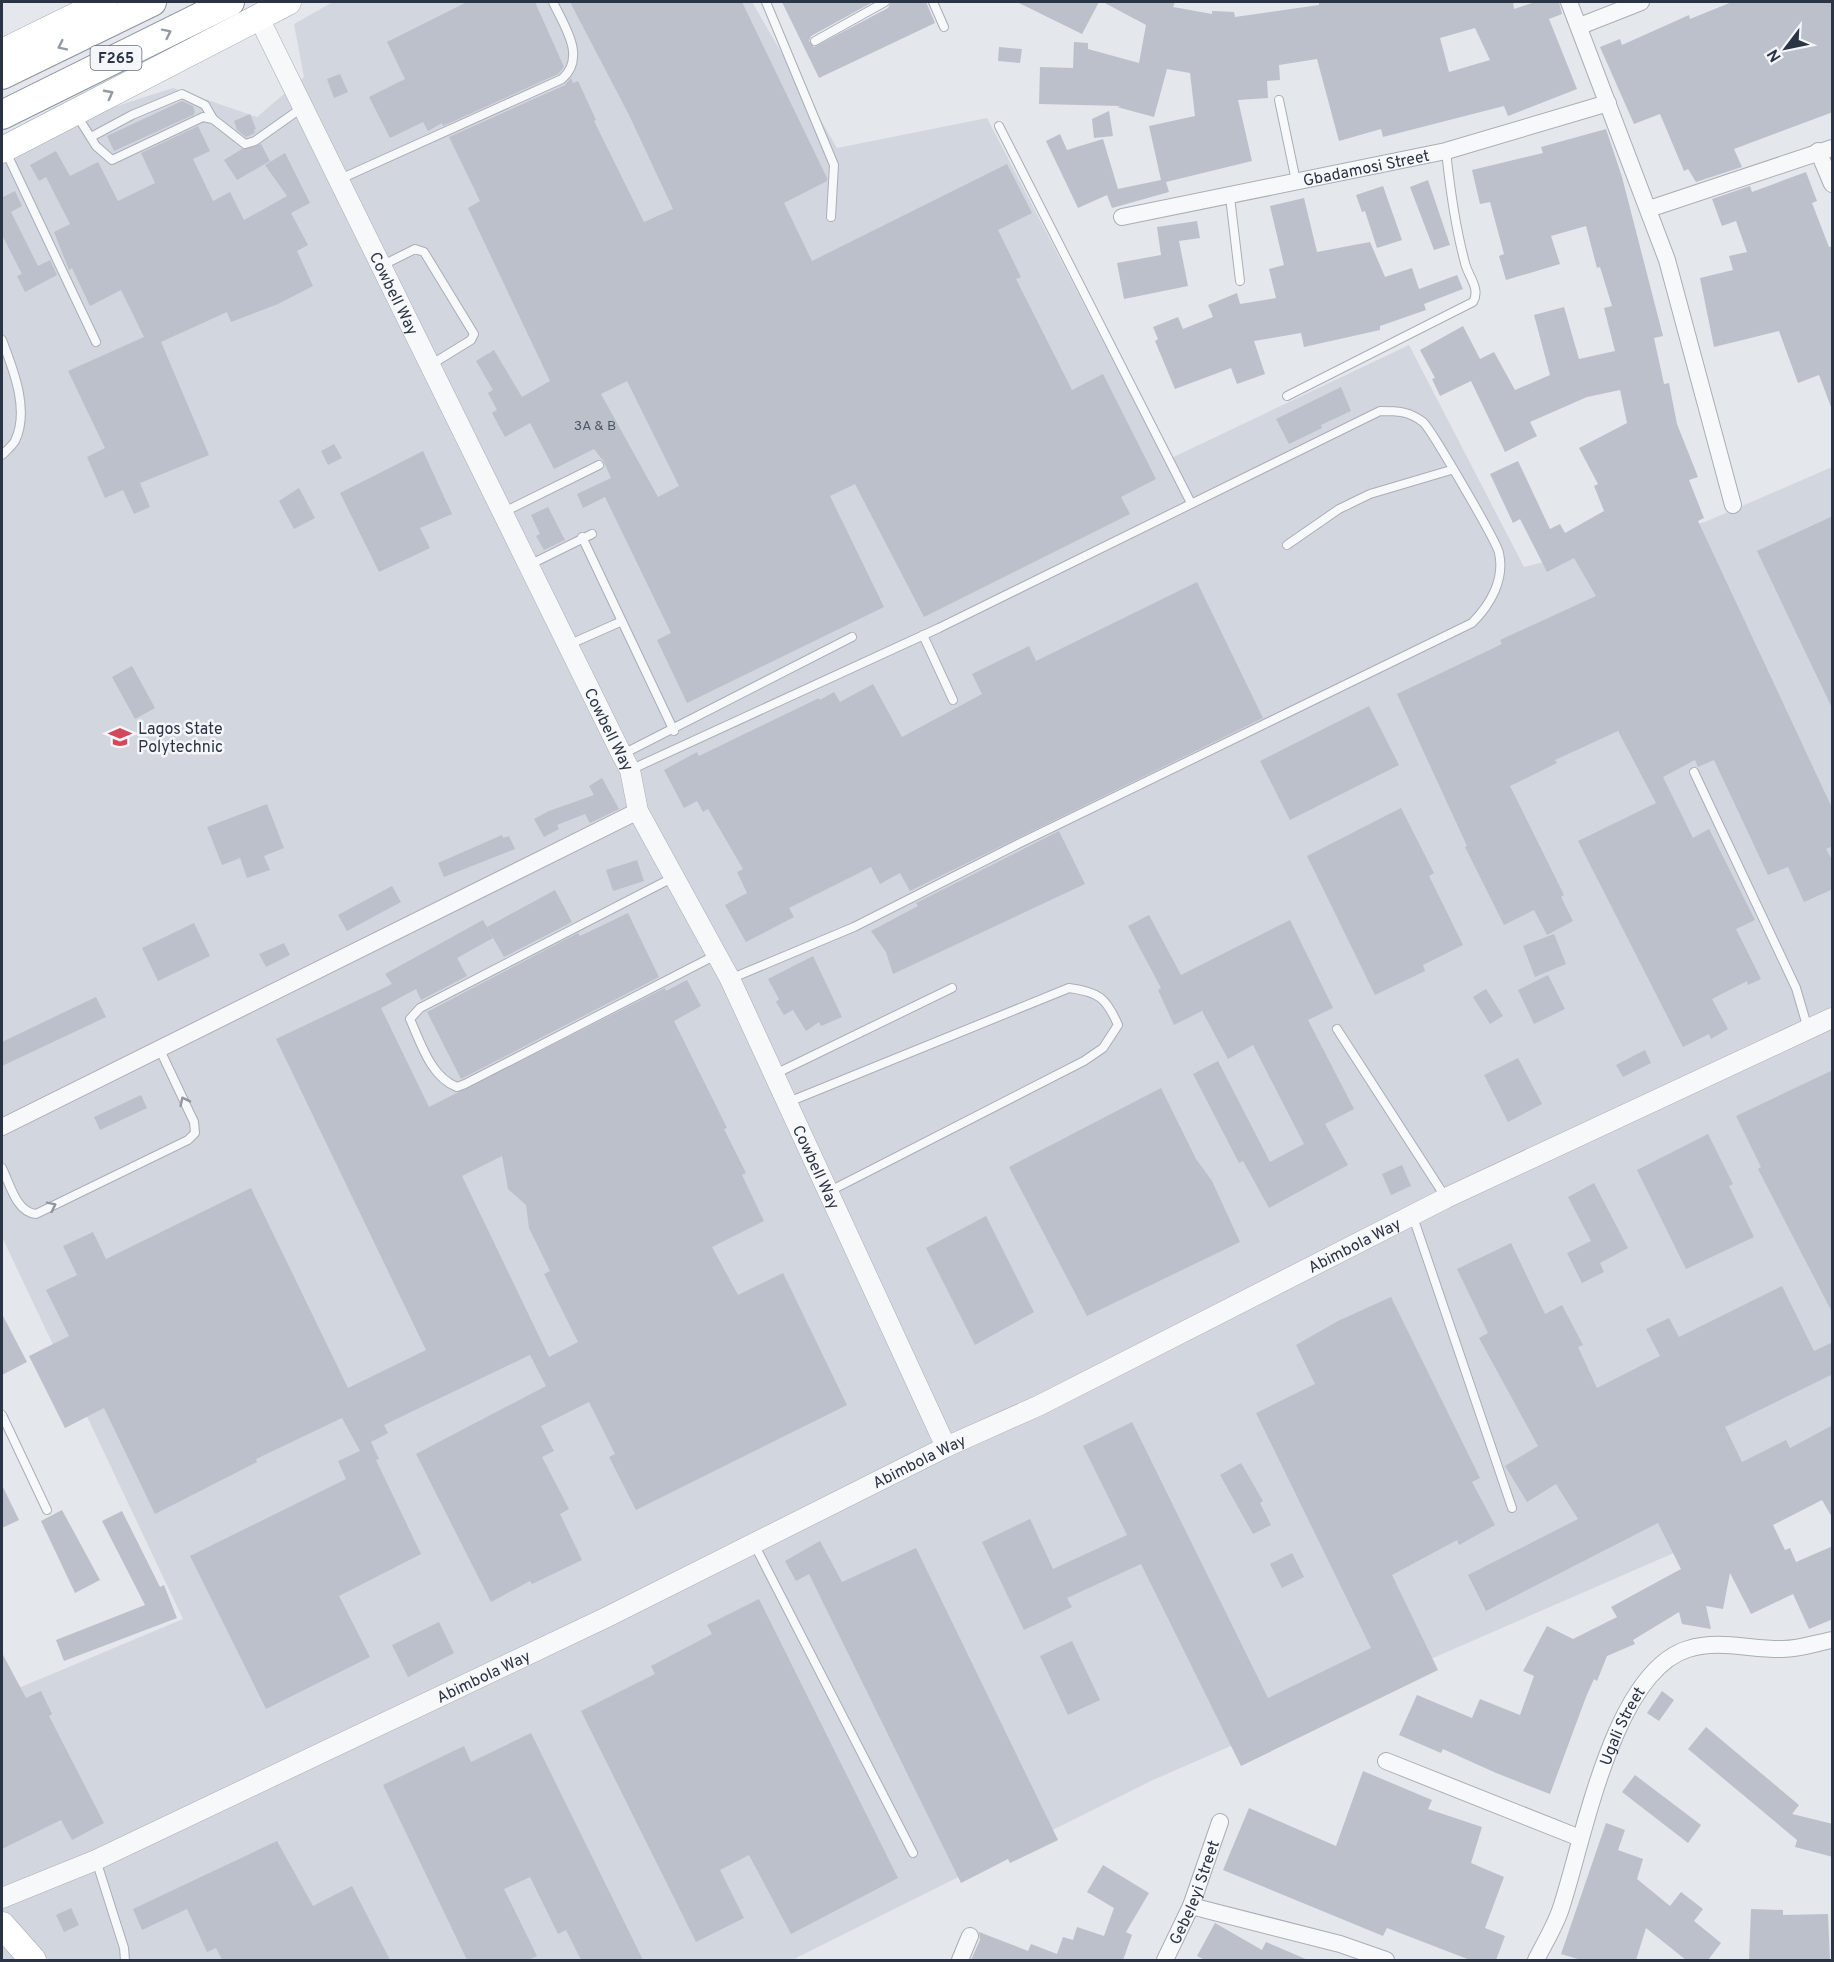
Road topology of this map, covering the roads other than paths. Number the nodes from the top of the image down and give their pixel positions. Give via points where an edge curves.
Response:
1 (104, 2) edge
2 (152, 2) edge
3 (230, 2) edge
4 (288, 2) edge
5 (553, 2) edge
6 (766, 2) edge
7 (885, 2) edge
8 (933, 2) edge
9 (1569, 2) edge
10 (1641, 2) edge
11 (258, 16) junction
12 (1580, 26) junction
13 (944, 27) dead end
14 (815, 41) dead end
15 (2, 52) edge
16 (2, 75) edge
17 (1279, 100) dead end
18 (1608, 103) junction
19 (303, 107) junction
20 (75, 112) junction
21 (2, 115) edge
22 (213, 119) junction
23 (999, 126) dead end
24 (91, 137) junction
25 (1825, 149) edge
26 (3, 150) edge
27 (1446, 151) junction
28 (338, 180) junction
29 (1296, 181) junction
30 (1833, 184) edge
31 (1230, 197) junction
32 (1649, 209) junction
33 (831, 217) dead end
34 (1122, 217) dead end
35 (381, 266) junction
36 (1240, 281) dead end
37 (2, 340) edge
38 (96, 342) dead end
39 (432, 364) junction
40 (1287, 396) dead end
41 (2, 455) edge
42 (599, 465) dead end
43 (1451, 470) junction
44 (1191, 503) junction
45 (1732, 505) dead end
46 (504, 512) junction
47 (592, 534) dead end
48 (582, 537) junction
49 (1287, 545) dead end
50 (530, 565) junction
51 (620, 621) junction
52 (923, 635) junction
53 (852, 637) dead end
54 (568, 645) junction
55 (953, 700) dead end
56 (674, 730) junction
57 (626, 763) junction
58 (1694, 772) dead end
59 (638, 811) junction
60 (674, 877) junction
61 (716, 955) junction
62 (730, 979) junction
63 (952, 988) dead end
64 (1833, 1018) edge
65 (1337, 1029) dead end
66 (1808, 1030) junction
67 (160, 1050) junction
68 (773, 1075) junction
69 (786, 1103) junction
70 (2, 1127) edge
71 (2, 1168) edge
72 (827, 1192) junction
73 (1446, 1198) junction
74 (1413, 1217) junction
75 (2, 1415) edge
76 (946, 1447) junction
77 (1512, 1508) dead end
78 (47, 1510) dead end
79 (753, 1542) junction
80 (1833, 1640) edge
81 (1386, 1761) dead end
82 (1220, 1822) dead end
83 (1580, 1839) junction
84 (913, 1853) dead end
85 (96, 1860) junction
86 (2, 1898) edge
87 (1191, 1906) junction
88 (2, 1925) edge
89 (970, 1936) dead end
90 (33, 1960) edge
91 (124, 1960) edge
92 (960, 1960) edge
93 (1165, 1960) edge
94 (1386, 1960) edge
95 (1536, 1960) edge

1 - 15 main road
2 -> 16 highway, F265
21 -> 3 highway, F265
4 - 11 main road
5 - 28 lane via 575,51 573,66 562,80
6 - 33 lane via 834,165
7 - 14 lane
8 - 13 lane
9 - 12 street
10 - 12 street
11 - 19 street, Cowbell Way
20 -> 11 main road
12 - 18 street
17 - 29 lane
18 - 27 street, Gbadamosi Street
18 - 32 street
19 - 22 lane via 245,144
19 - 28 street, Cowbell Way
20 - 24 lane
20 - 26 main road
22 - 24 lane via 196,119 112,160
22 - 24 lane via 205,105 182,94
23 - 44 lane
25 - 30 street
25 - 32 street
26 - 38 lane
27 - 29 street, Gbadamosi Street
27 - 40 lane via 1452,212 1465,266 1476,290 1473,302
28 - 35 street, Cowbell Way
29 - 31 street, Gbadamosi Street
31 - 34 street, Gbadamosi Street
31 - 36 lane
32 - 45 street via 1667,260
35 - 39 street, Cowbell Way
35 - 39 lane via 415,249 424,252 464,314 474,334 471,340
37 - 41 lane via 13,368 20,406 14,442
39 - 46 street, Cowbell Way
42 - 46 lane
43 - 44 lane via 1425,423 1404,410 1380,411
43 - 49 lane via 1370,494
43 - 62 lane via 1499,554 1498,586 1485,610 1472,623 854,927
44 - 52 lane
46 - 50 street, Cowbell Way
47 - 48 lane
48 - 50 lane
48 - 51 lane
50 - 54 street, Cowbell Way
51 - 54 lane
51 - 56 lane
52 - 55 lane
52 - 57 lane
53 - 56 lane
54 - 57 street, Cowbell Way
56 - 57 lane
57 - 59 street, Cowbell Way
58 - 66 lane via 1796,988
59 - 60 street, Cowbell Way
59 - 67 street
60 - 61 street, Cowbell Way
60 - 61 lane via 420,1008 410,1019 425,1053 443,1081 457,1087
61 - 62 street, Cowbell Way
62 - 68 street, Cowbell Way
63 - 68 lane
64 - 66 street, Abimbola Way
65 - 73 lane
66 - 73 street, Abimbola Way
67 - 70 street
71 -> 67 lane via 20,1206 36,1214 188,1140 195,1133 194,1122
68 - 69 street, Cowbell Way
69 - 72 street, Cowbell Way
69 - 72 lane via 1069,988 1088,990 1110,1006 1118,1025 1103,1048 1084,1061
72 - 76 street, Cowbell Way
73 - 74 street, Abimbola Way
74 - 76 street, Abimbola Way via 1040,1405
74 - 77 lane
75 - 78 lane
76 - 79 street, Abimbola Way
79 - 84 lane
79 - 85 street, Abimbola Way via 607,1617
80 - 83 street, Ugali Street via 1783,1649 1704,1645 1671,1657 1642,1682 1606,1757
81 - 83 street
82 - 87 street, Gebeleyi Street
83 - 95 street, Ugali Street via 1559,1913
85 - 86 street, Abimbola Way
85 - 91 lane via 124,1948
87 - 93 street, Gebeleyi Street
87 - 94 street via 1340,1944
88 - 90 main road
89 - 92 street

